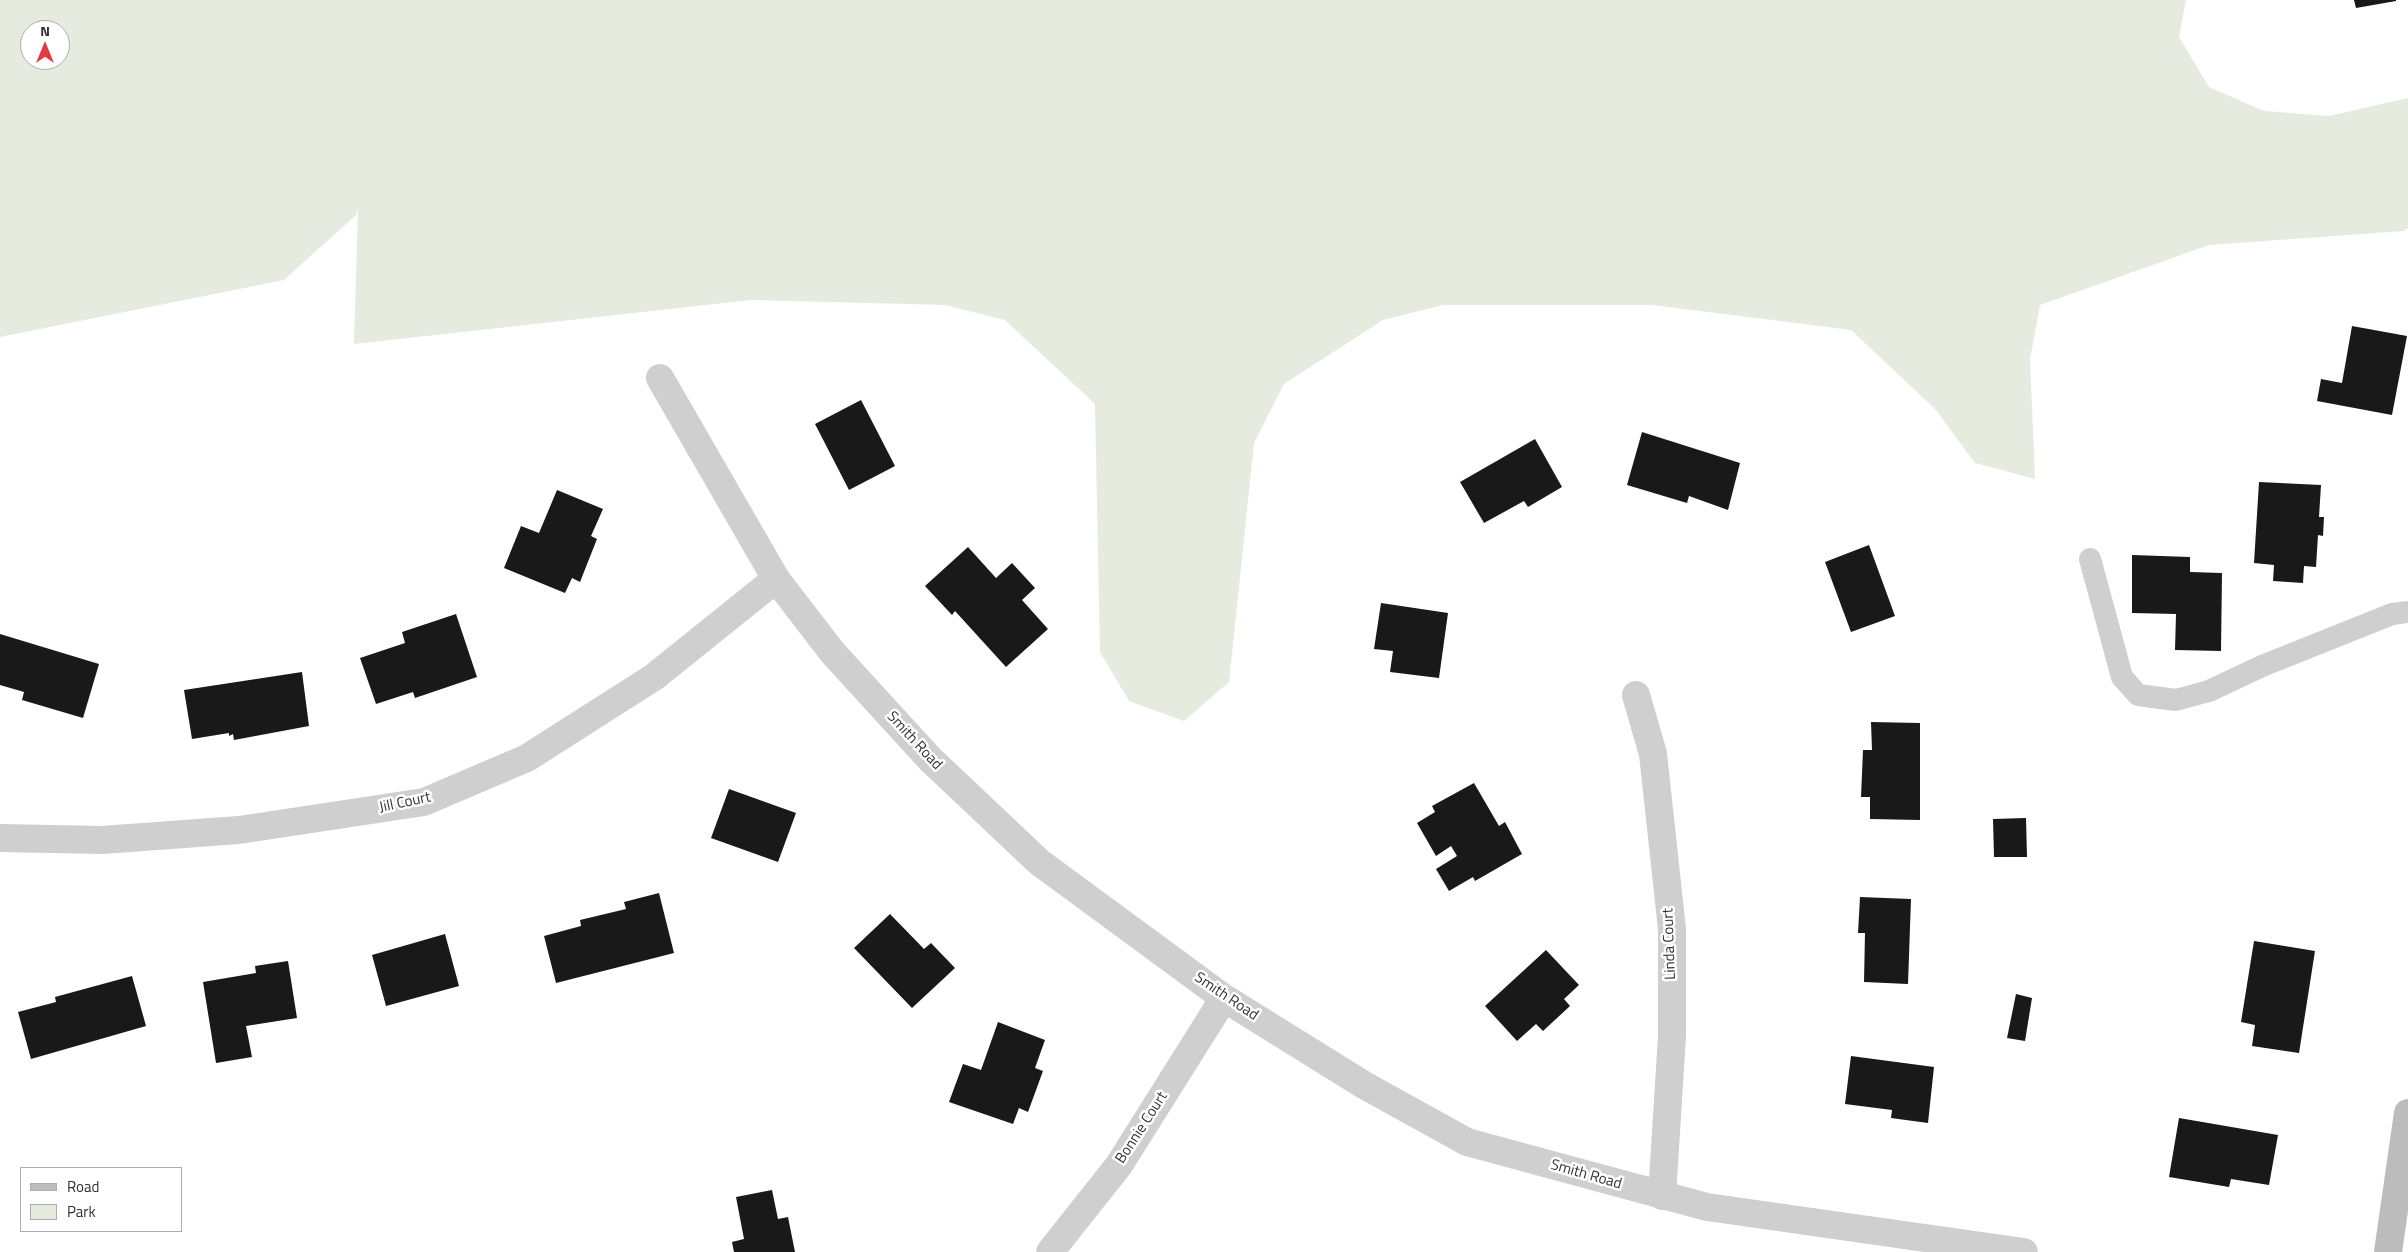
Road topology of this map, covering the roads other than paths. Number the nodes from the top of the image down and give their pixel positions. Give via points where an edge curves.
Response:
1 (660, 378) dead end
2 (2090, 558) dead end
3 (776, 579) junction
4 (2408, 612) edge
5 (1636, 695) dead end
6 (0, 838) edge
7 (1224, 998) junction
8 (2408, 1113) edge
9 (1662, 1196) junction
10 (1050, 1252) edge
11 (2024, 1252) edge
12 (2388, 1252) edge

1 - 3 street, Smith Road
2 - 4 lane via 2122,677 2138,695 2176,700 2208,691 2392,614
3 - 6 street, Jill Court via 654,677 535,753 424,802 238,830 102,840
3 - 7 street, Smith Road via 833,653 930,759 1039,862
5 - 9 street, Linda Court via 1653,754 1672,929 1672,1036
7 - 9 street, Smith Road via 1364,1085 1468,1142
7 - 10 street, Bonnie Court via 1119,1165
8 - 12 street
9 - 11 street, Smith Road via 1707,1208

